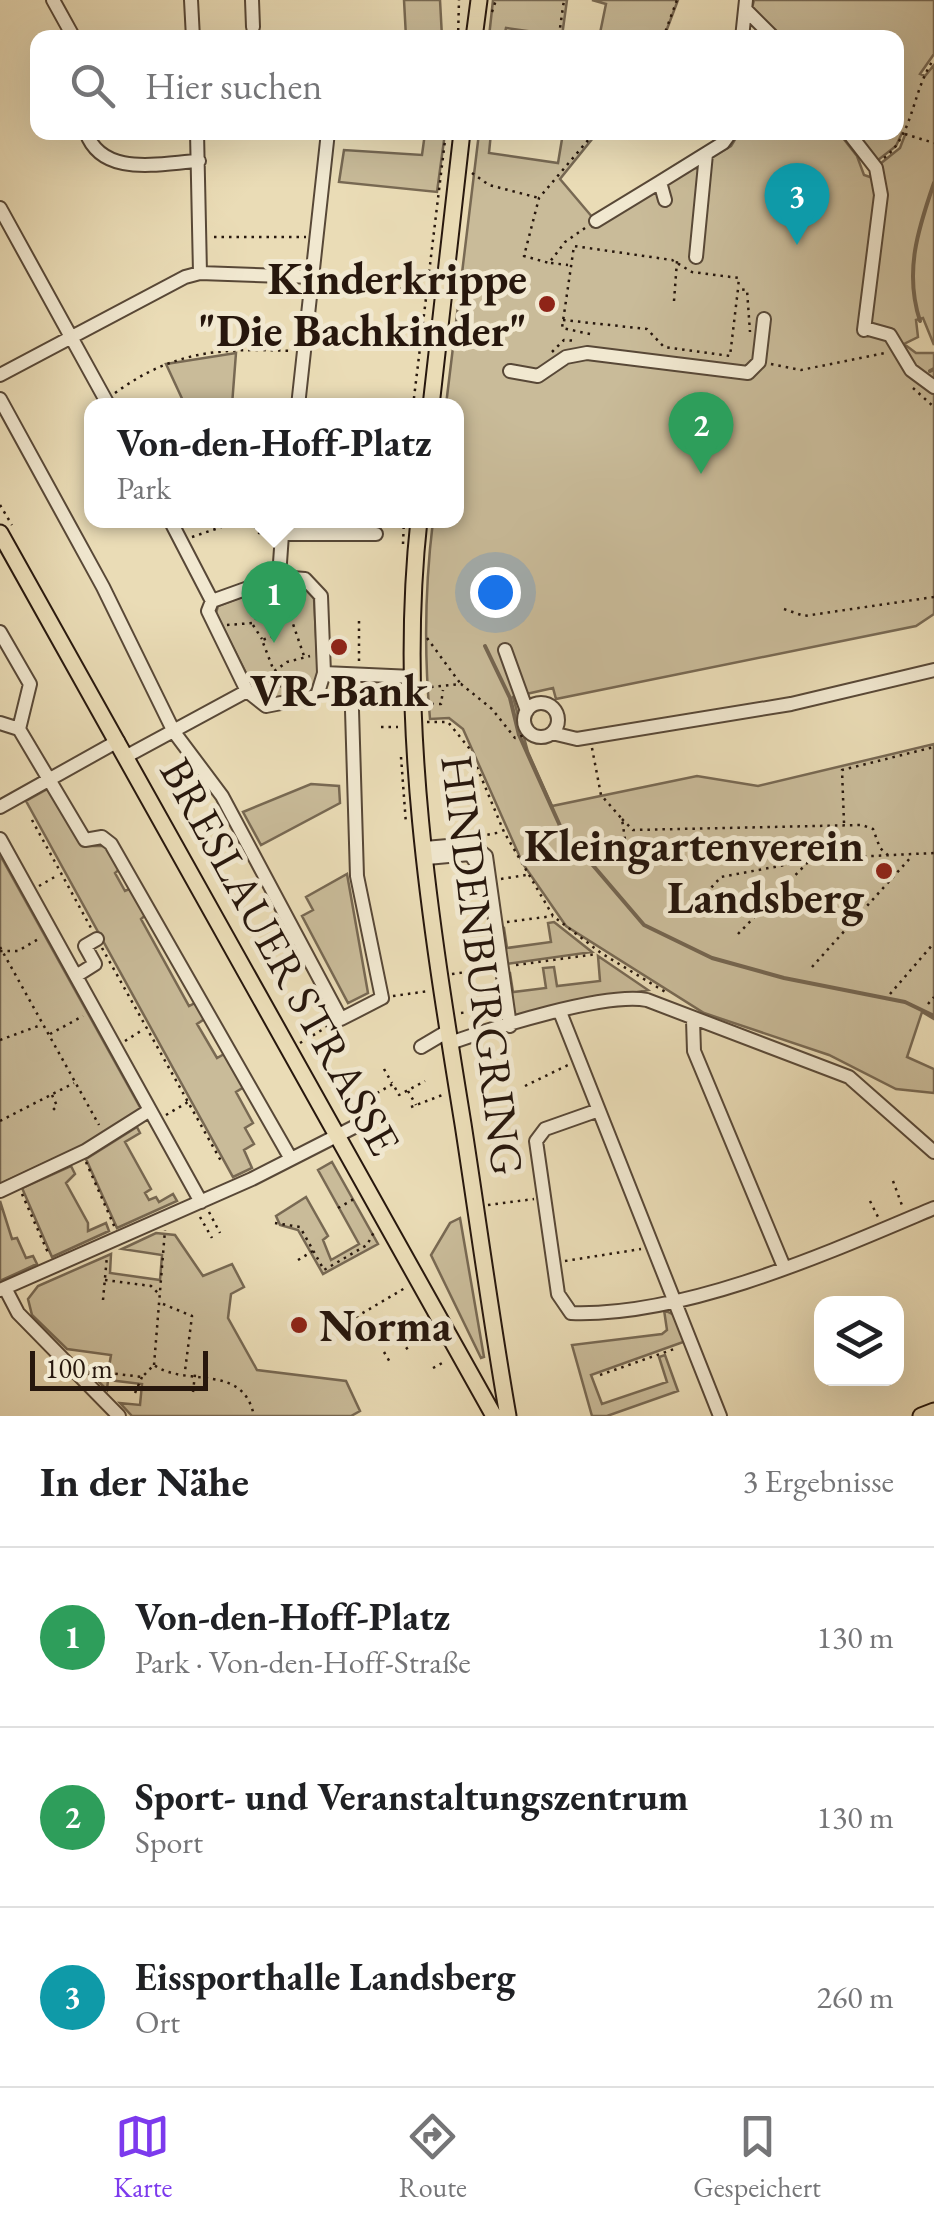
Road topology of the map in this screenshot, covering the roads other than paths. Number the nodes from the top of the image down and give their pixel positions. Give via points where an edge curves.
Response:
1 (53, 0) edge
2 (191, 0) edge
3 (252, 0) edge
4 (479, 0) edge
5 (746, 4) edge
6 (252, 27) dead end
7 (70, 30) edge
8 (192, 30) edge
9 (475, 30) edge
10 (743, 30) edge
11 (767, 30) edge
12 (90, 140) edge
13 (198, 140) edge
14 (327, 140) edge
15 (461, 140) edge
16 (721, 140) edge
17 (854, 140) edge
18 (706, 154) junction
19 (199, 161) junction
20 (660, 182) junction
21 (665, 200) dead end
22 (0, 208) edge
23 (596, 221) road end
24 (696, 257) dead end
25 (200, 273) junction
26 (313, 277) junction
27 (764, 319) dead end
28 (70, 336) junction
29 (510, 371) dead end
30 (0, 375) edge
31 (934, 387) edge
32 (105, 398) edge
33 (299, 398) edge
34 (431, 398) edge
35 (0, 399) edge
36 (174, 528) edge
37 (282, 528) edge
38 (295, 528) edge
39 (419, 528) edge
40 (0, 533) edge
41 (376, 534) road end
42 (278, 578) junction
43 (212, 601) junction
44 (0, 632) edge
45 (505, 650) dead end
46 (934, 670) edge
47 (324, 674) junction
48 (355, 677) junction
49 (413, 677) junction
50 (246, 691) junction
51 (527, 710) junction
52 (0, 723) edge
53 (20, 728) junction
54 (174, 732) junction
55 (552, 733) junction
56 (118, 741) junction
57 (127, 756) junction
58 (52, 778) junction
59 (0, 807) edge
60 (0, 838) edge
61 (426, 853) junction
62 (478, 864) dead end
63 (97, 939) road end
64 (76, 976) junction
65 (560, 1012) junction
66 (693, 1020) junction
67 (510, 1026) junction
68 (448, 1030) junction
69 (421, 1048) dead end
70 (596, 1111) junction
71 (153, 1115) junction
72 (360, 1124) dead end
73 (337, 1136) junction
74 (934, 1152) edge
75 (291, 1159) junction
76 (0, 1191) edge
77 (200, 1202) junction
78 (934, 1208) edge
79 (784, 1268) junction
80 (3, 1289) edge
81 (677, 1300) junction
82 (934, 1411) edge
83 (120, 1416) edge
84 (494, 1416) edge
85 (508, 1416) edge
86 (720, 1416) edge
87 (920, 1416) edge

1 - 7 street
2 - 8 street
3 - 6 street
4 - 9 main road
5 - 10 street
5 - 11 street
12 - 19 street via 106,160 120,164
13 - 19 street
14 - 26 street
15 - 34 main road via 435,292
16 - 18 street
17 - 31 street via 876,168 880,194 864,329 890,335 911,370
18 - 20 street
18 - 24 street
19 - 25 street
20 - 21 street
20 - 23 street
22 - 28 street
25 - 26 street
25 - 28 street
26 - 33 street
27 - 29 street via 760,362 748,372 587,354 566,357 538,376
28 - 30 street
28 - 32 street
35 - 54 street, BRESLAUER STRASSE via 104,587
36 - 43 street
37 - 42 street
38 - 41 street
39 - 49 main road, HINDENBURGRING
40 - 56 main road, BRESLAUER STRASSE
42 - 43 street
42 - 47 street via 305,578 321,596
43 - 50 street via 208,611
44 - 53 street via 30,684
45 - 51 street
46 - 55 street via 791,704 568,740
47 - 48 street
47 - 50 street via 317,696 266,706
48 - 49 street
48 - 54 street, BRESLAUER STRASSE via 357,876 382,998 341,1019 222,796
49 - 61 main road, HINDENBURGRING
50 - 54 street
51 - 55 street via 531,733
51 - 55 street via 552,707 558,723
52 - 53 street
53 - 58 street
54 - 57 street
56 - 57 main road, BRESLAUER STRASSE
56 - 58 street
57 - 73 main road, BRESLAUER STRASSE
58 - 59 street
58 - 75 street via 84,840 102,837 111,844
60 - 64 street
61 - 62 street via 470,854
61 - 67 street via 474,846 486,856
61 - 68 main road, HINDENBURGRING
63 - 64 street via 85,946 95,964
64 - 71 street
65 - 66 street via 640,999
65 - 67 street
65 - 70 street
66 - 74 street via 849,1077
66 - 79 street via 699,1063
67 - 68 street
68 - 69 street
68 - 85 main road, HINDENBURGRING
70 - 81 street
70 - 81 street via 540,1132 536,1141 559,1300 571,1312
71 - 76 street
71 - 77 street
72 - 73 street
73 - 75 street
73 - 84 main road, BRESLAUER STRASSE
75 - 77 street
77 - 80 street
78 - 79 street
79 - 81 street
80 - 83 street
81 - 86 street
82 - 87 main road

